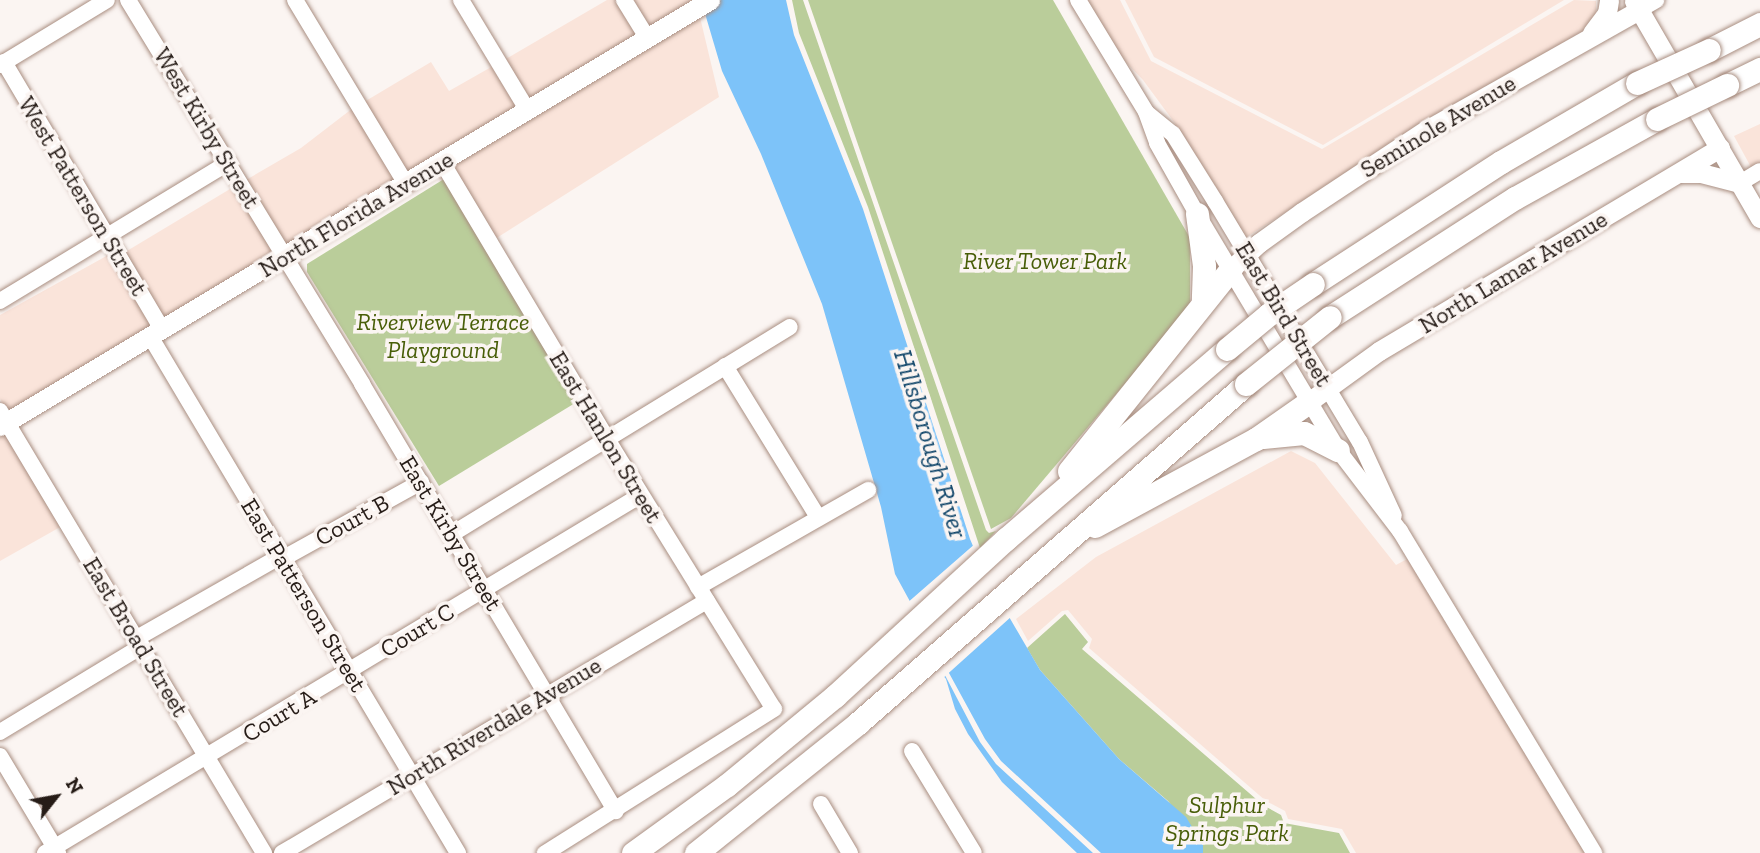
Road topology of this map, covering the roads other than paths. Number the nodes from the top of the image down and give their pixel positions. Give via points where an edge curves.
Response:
1 (107, 0) edge
2 (128, 0) edge
3 (295, 0) edge
4 (461, 0) edge
5 (624, 0) edge
6 (1078, 0) edge
7 (1609, 0) edge
8 (1643, 3) edge
9 (704, 4) edge
10 (1760, 24) edge
11 (648, 39) junction
12 (1588, 39) junction
13 (2, 63) edge
14 (1760, 69) edge
15 (528, 111) junction
16 (1146, 112) junction
17 (1720, 148) junction
18 (442, 162) junction
19 (228, 163) junction
20 (1760, 171) edge
21 (1680, 173) junction
22 (1740, 183) junction
23 (406, 184) junction
24 (1197, 214) junction
25 (1760, 218) edge
26 (107, 237) junction
27 (285, 256) junction
28 (1239, 261) junction
29 (1203, 300) junction
30 (0, 301) edge
31 (790, 327) dead end
32 (156, 333) junction
33 (725, 366) junction
34 (1319, 395) junction
35 (2, 420) edge
36 (607, 439) junction
37 (1256, 439) junction
38 (1338, 450) junction
39 (421, 482) junction
40 (868, 490) dead end
41 (641, 495) junction
42 (1041, 508) junction
43 (818, 517) junction
44 (1400, 531) junction
45 (452, 534) junction
46 (1056, 548) junction
47 (282, 558) junction
48 (698, 587) junction
49 (485, 590) junction
50 (707, 601) junction
51 (140, 642) junction
52 (349, 670) junction
53 (547, 695) junction
54 (0, 732) edge
55 (912, 751) dead end
56 (0, 757) edge
57 (208, 758) junction
58 (411, 775) junction
59 (821, 804) dead end
60 (616, 811) junction
61 (52, 851) edge
62 (264, 853) edge
63 (282, 853) edge
64 (458, 853) edge
65 (545, 853) edge
66 (633, 853) edge
67 (696, 853) edge
68 (850, 853) edge
69 (974, 853) edge
70 (1594, 853) edge

1 - 13 street
2 - 19 street, West Kirby Street
3 - 23 street
4 - 15 street
5 - 11 street
6 - 16 street, East Bird Street
7 - 12 main road via 1607,13
8 - 12 main road, Seminole Avenue
8 - 17 main road
9 - 11 main road, North Florida Avenue
10 - 42 highway, bridge via 1637,83 1501,162 1312,284 1227,349
11 - 15 main road, North Florida Avenue
12 - 28 main road, Seminole Avenue via 1426,130
13 - 26 street, West Patterson Street
14 - 46 highway, bridge via 1657,119 1515,198 1330,317
15 - 18 main road, North Florida Avenue
16 - 24 street, East Bird Street via 1157,143
16 - 28 street, East Bird Street via 1173,134
17 - 21 main road, North Lamar Avenue
17 - 22 main road
18 - 23 main road, North Florida Avenue
18 - 36 street, East Hanlon Street
19 - 26 street
19 - 27 street, West Kirby Street
20 - 22 street
21 - 22 main road
21 - 34 main road, North Lamar Avenue via 1379,351
22 - 25 main road
23 - 27 main road, North Florida Avenue
24 - 28 street, East Bird Street
24 - 29 highway via 1205,266
26 - 30 street
26 - 32 street, West Patterson Street
27 - 32 main road, North Florida Avenue
27 - 39 street, East Kirby Street
28 - 29 highway
28 - 34 street, East Bird Street
28 - 34 street, East Bird Street
29 - 42 highway
31 - 33 street
32 - 35 main road, North Florida Avenue
32 - 47 street, East Patterson Street
33 - 36 street
33 - 43 street
34 - 37 highway
34 - 38 street, East Bird Street
34 - 44 street, East Bird Street via 1366,454
35 - 51 street, East Broad Street
36 - 41 street, East Hanlon Street
36 - 45 street
37 - 38 highway via 1296,432
37 - 46 highway
38 - 44 street, East Bird Street
39 - 45 street, East Kirby Street
39 - 47 street, Court B
40 - 43 street
41 - 48 street, East Hanlon Street
41 - 49 street, Court C
42 - 66 highway via 835,696 727,785
43 - 48 street
44 - 70 street, East Bird Street
45 - 49 street, East Kirby Street
46 - 67 highway via 801,771
47 - 51 street, Court B
47 - 52 street, East Patterson Street
48 - 50 street, East Hanlon Street
49 - 52 street, Court C
49 - 53 street, East Kirby Street
50 - 53 street, North Riverdale Avenue
50 - 60 street, East Hanlon Street via 774,709
51 - 54 street, Court B
51 - 57 street, East Broad Street
52 - 57 street, Court A
52 - 58 street, East Patterson Street
53 - 58 street, North Riverdale Avenue
53 - 60 street, East Kirby Street
55 - 69 street
56 - 61 street
57 - 61 street, Court A
57 - 62 street, East Broad Street
58 - 63 street, North Riverdale Avenue
58 - 64 street, East Patterson Street
59 - 68 street
60 - 65 street

